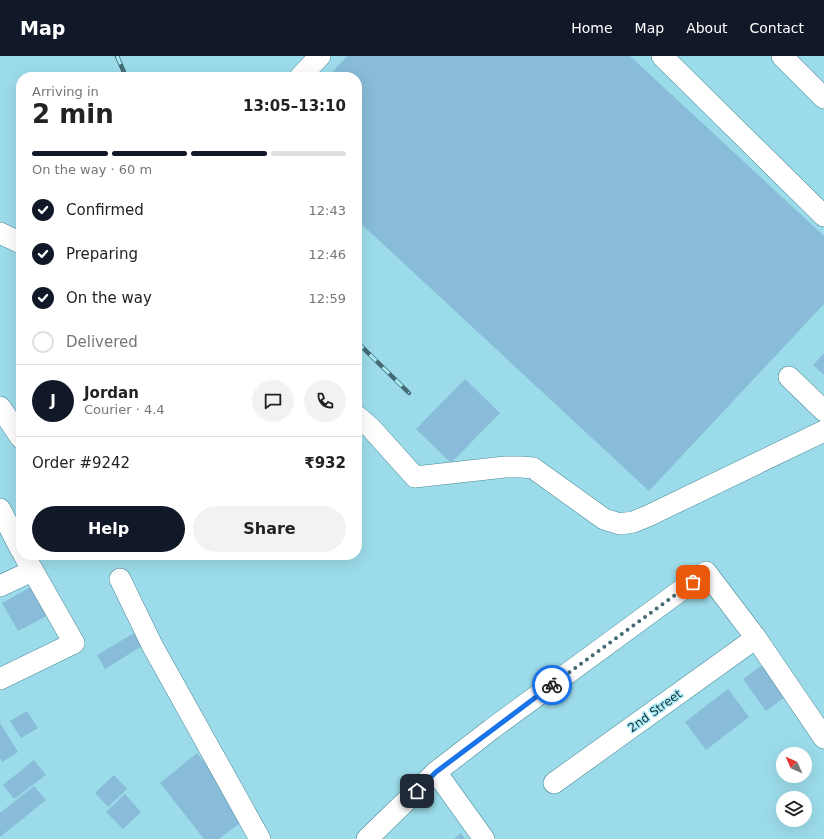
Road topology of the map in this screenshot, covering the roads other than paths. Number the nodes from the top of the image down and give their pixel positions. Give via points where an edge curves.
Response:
1 (320, 56) edge
2 (662, 56) edge
3 (782, 56) edge
4 (305, 72) edge
5 (824, 98) edge
6 (824, 216) edge
7 (0, 233) edge
8 (16, 241) edge
9 (789, 377) dead end
10 (0, 407) edge
11 (824, 411) edge
12 (362, 420) edge
13 (16, 431) edge
14 (824, 431) edge
15 (0, 509) edge
16 (16, 540) edge
17 (28, 563) edge
18 (120, 579) dead end
19 (0, 586) edge
20 (756, 638) junction
21 (0, 679) edge
22 (824, 738) edge
23 (436, 772) junction
24 (554, 783) dead end
25 (260, 839) edge
26 (367, 839) edge
27 (484, 839) edge

1 - 4 street
2 - 6 street
3 - 5 street
7 - 8 street
9 - 11 street
10 - 13 street
12 - 14 street via 415,477 506,467 533,468 604,520 620,524 648,516
15 - 16 street
17 - 19 street
17 - 21 street via 74,643
18 - 25 street via 152,645
20 - 22 street
20 - 23 street via 706,572
20 - 24 street, 2nd Street
23 - 26 street
23 - 27 street

